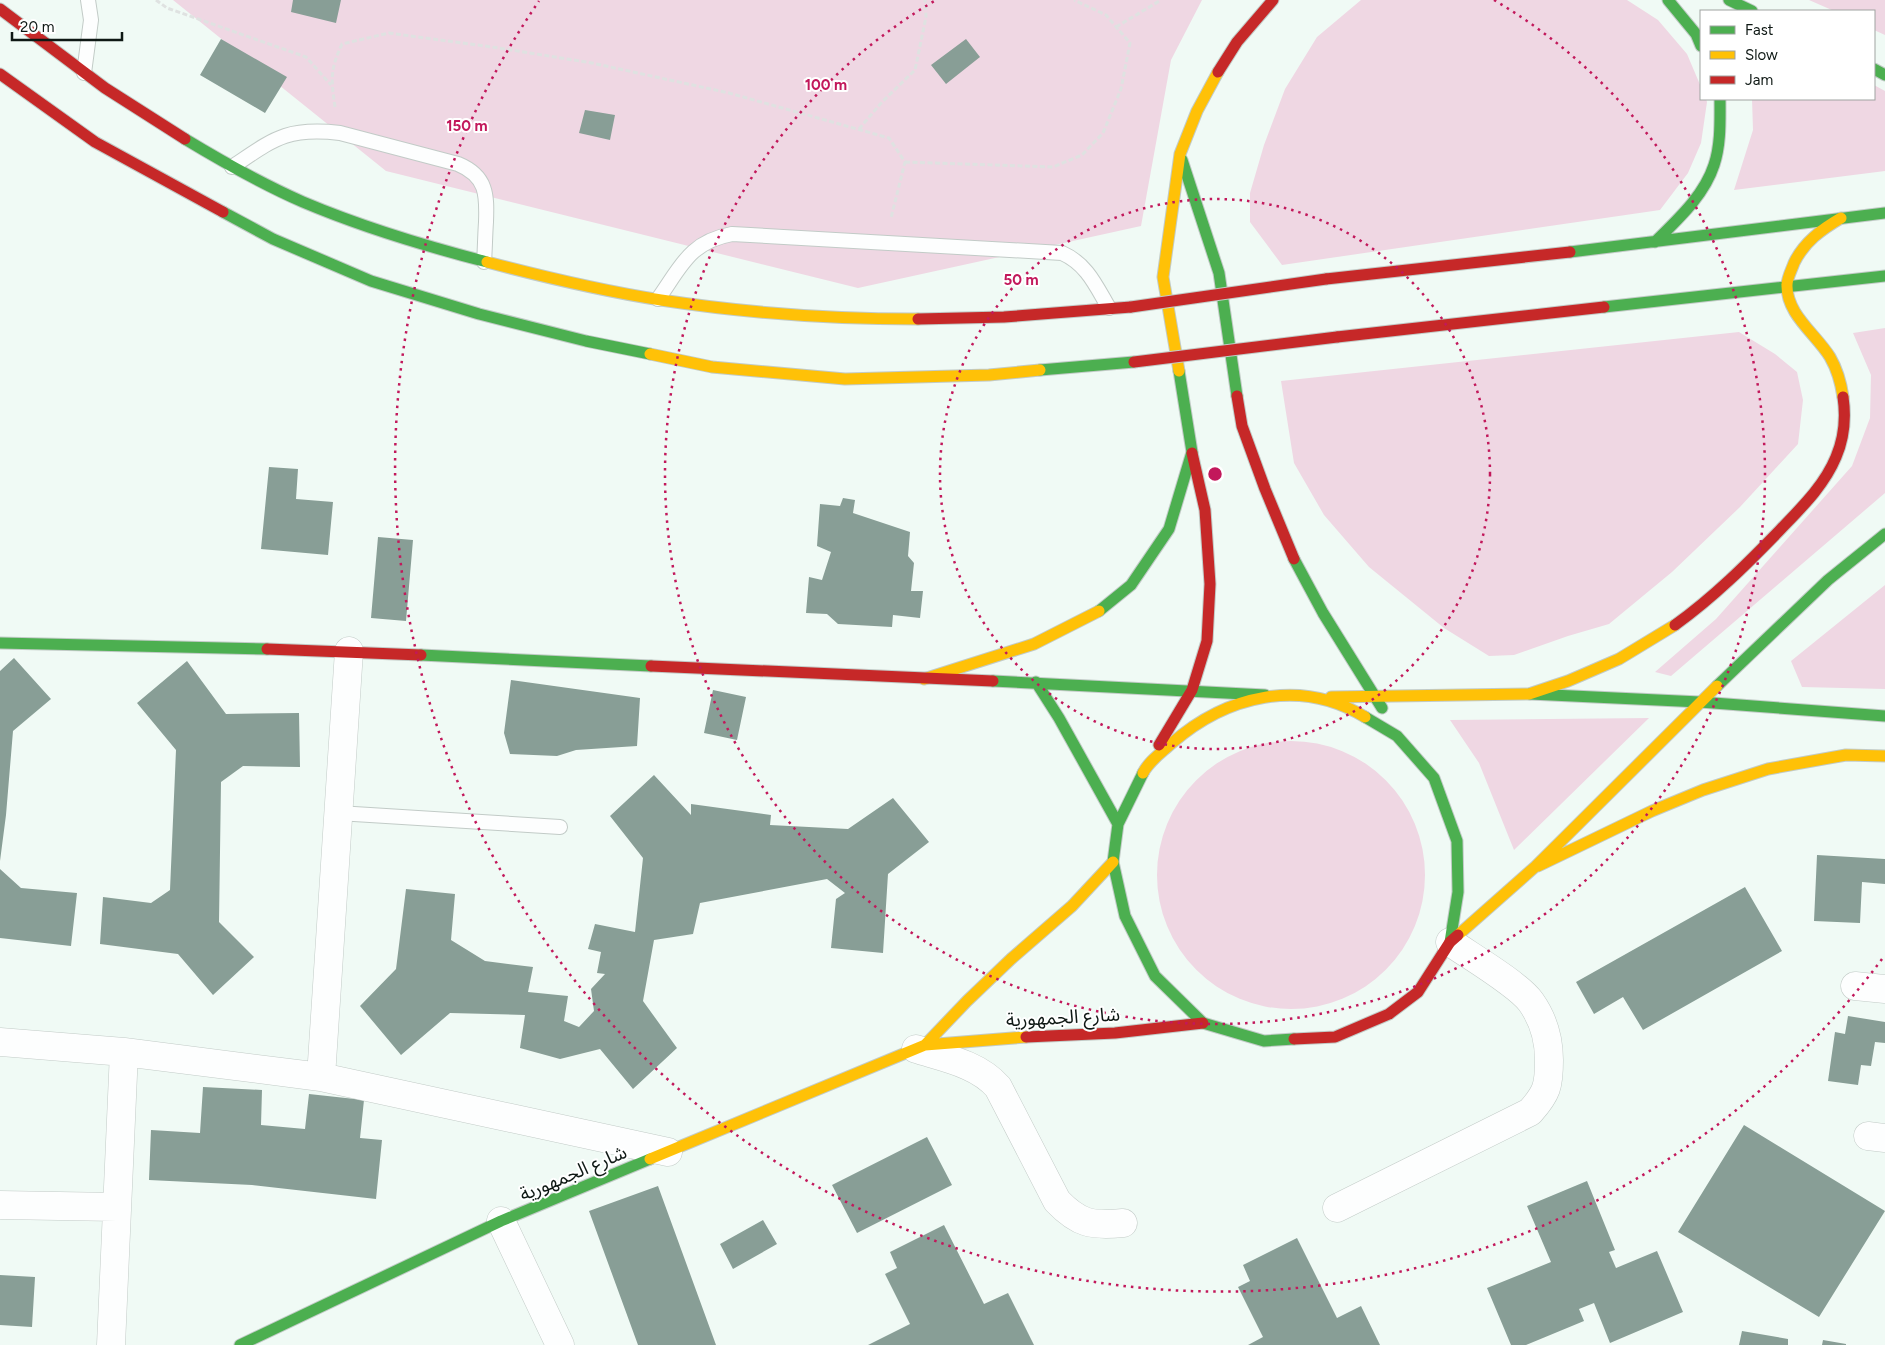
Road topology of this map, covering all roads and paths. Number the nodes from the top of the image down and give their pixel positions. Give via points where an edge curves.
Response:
1 (88, 0) edge
2 (156, 0) edge
3 (926, 0) edge
4 (1074, 0) edge
5 (1161, 0) edge
6 (1273, 0) edge
7 (1668, 0) edge
8 (1729, 0) edge
9 (0, 9) edge
10 (1750, 10) edge
11 (1116, 27) junction
12 (1700, 44) edge
13 (84, 73) junction
14 (0, 74) edge
15 (332, 85) junction
16 (1720, 100) edge
17 (859, 129) junction
18 (340, 133) junction
19 (1180, 154) junction
20 (905, 162) junction
21 (232, 167) junction
22 (1885, 213) edge
23 (1841, 218) junction
24 (1655, 242) junction
25 (885, 243) junction
26 (484, 262) junction
27 (1885, 276) edge
28 (1786, 286) junction
29 (658, 299) junction
30 (1109, 308) junction
31 (1192, 452) junction
32 (1885, 534) edge
33 (0, 643) edge
34 (349, 651) junction
35 (924, 679) junction
36 (1036, 682) junction
37 (1192, 690) junction
38 (1527, 694) junction
39 (1269, 695) junction
40 (1374, 695) junction
41 (1317, 697) junction
42 (1700, 702) junction
43 (1885, 716) edge
44 (1405, 744) junction
45 (1885, 756) edge
46 (1147, 765) junction
47 (338, 813) junction
48 (1118, 824) junction
49 (560, 827) dead end
50 (1112, 862) junction
51 (1536, 866) junction
52 (1450, 942) junction
53 (1855, 986) dead end
54 (1885, 989) edge
55 (1203, 1024) junction
56 (0, 1042) edge
57 (921, 1047) junction
58 (124, 1052) junction
59 (321, 1077) junction
60 (668, 1152) junction
61 (0, 1205) edge
62 (117, 1207) junction
63 (1337, 1208) dead end
64 (501, 1221) junction
65 (1123, 1224) dead end
66 (111, 1345) edge
67 (240, 1345) edge
68 (560, 1345) edge

1 - 13 lane via 90,20
2 - 15 path via 167,8 306,57
3 - 17 path via 926,18 915,70
4 - 11 path via 1106,15
5 - 11 path
6 - 19 main road via 1237,42 1215,77
7 - 12 main road
8 - 10 main road
9 - 13 main road
11 - 20 path via 1130,43 1120,89 1103,133 1082,155 1053,167
13 - 21 main road via 176,135
14 - 28 main road, bridge via 95,142 184,192 273,239 371,281 479,314 586,341 712,367 845,379 989,375 1134,362
15 - 17 path via 333,63 342,44 389,33 592,63 729,94
15 - 18 path
16 - 24 main road via 1720,131 1713,170 1692,204
17 - 20 path via 889,138
18 - 21 lane via 302,131 287,134 272,140
18 - 26 lane via 458,164 474,174 485,192
19 - 31 main road via 1163,277
19 - 40 main road via 1219,273 1242,426 1292,554 1323,613
20 - 25 path
21 - 26 main road via 307,203 398,237
22 - 23 main road
23 - 24 main road
23 - 28 main road via 1825,227 1799,252
24 - 30 main road, bridge via 1326,279
25 - 29 lane via 732,234 715,237 689,256
25 - 30 lane via 1062,254 1088,272
26 - 29 main road
27 - 28 main road
28 - 38 main road via 1794,310 1826,351 1844,399 1840,450 1829,474 1764,548 1695,611 1615,661 1572,680
29 - 30 main road via 756,311 868,318 986,318
31 - 35 main road via 1169,529 1132,584 1095,614 1034,644
31 - 37 main road via 1205,510 1210,584 1207,640
32 - 42 main road via 1828,580
33 - 34 main road
34 - 35 main road
34 - 47 street
35 - 36 main road
36 - 37 main road
36 - 48 main road via 1060,718
37 - 39 main road
37 - 46 main road
38 - 40 main road
38 - 42 main road
39 - 41 main road
39 - 46 main road via 1216,712 1186,731
40 - 41 main road
40 - 44 main road
41 - 44 main road via 1353,709
42 - 43 main road
42 - 51 main road
44 - 52 main road via 1434,778 1457,842 1458,892
45 - 51 main road via 1846,755 1768,768 1652,811
46 - 48 main road
47 - 49 lane
47 - 59 street
48 - 50 main road
50 - 55 main road via 1125,916 1154,976
50 - 57 main road, شارع الجمهورية via 1072,906 1004,965
51 - 52 main road
52 - 55 main road via 1418,992 1389,1014 1335,1037 1264,1041
52 - 63 street via 1530,1000 1542,1022 1549,1048 1549,1078 1544,1097 1530,1112
53 - 54 street
55 - 57 main road, شارع الجمهورية
56 - 58 street
57 - 60 main road, شارع الجمهورية
57 - 65 street via 989,1076 998,1087 1057,1201 1070,1215 1100,1226
58 - 59 street
58 - 62 street
59 - 60 street
60 - 64 main road, شارع الجمهورية
61 - 62 street
62 - 66 street
64 - 67 main road, شارع الجمهورية
64 - 68 street

